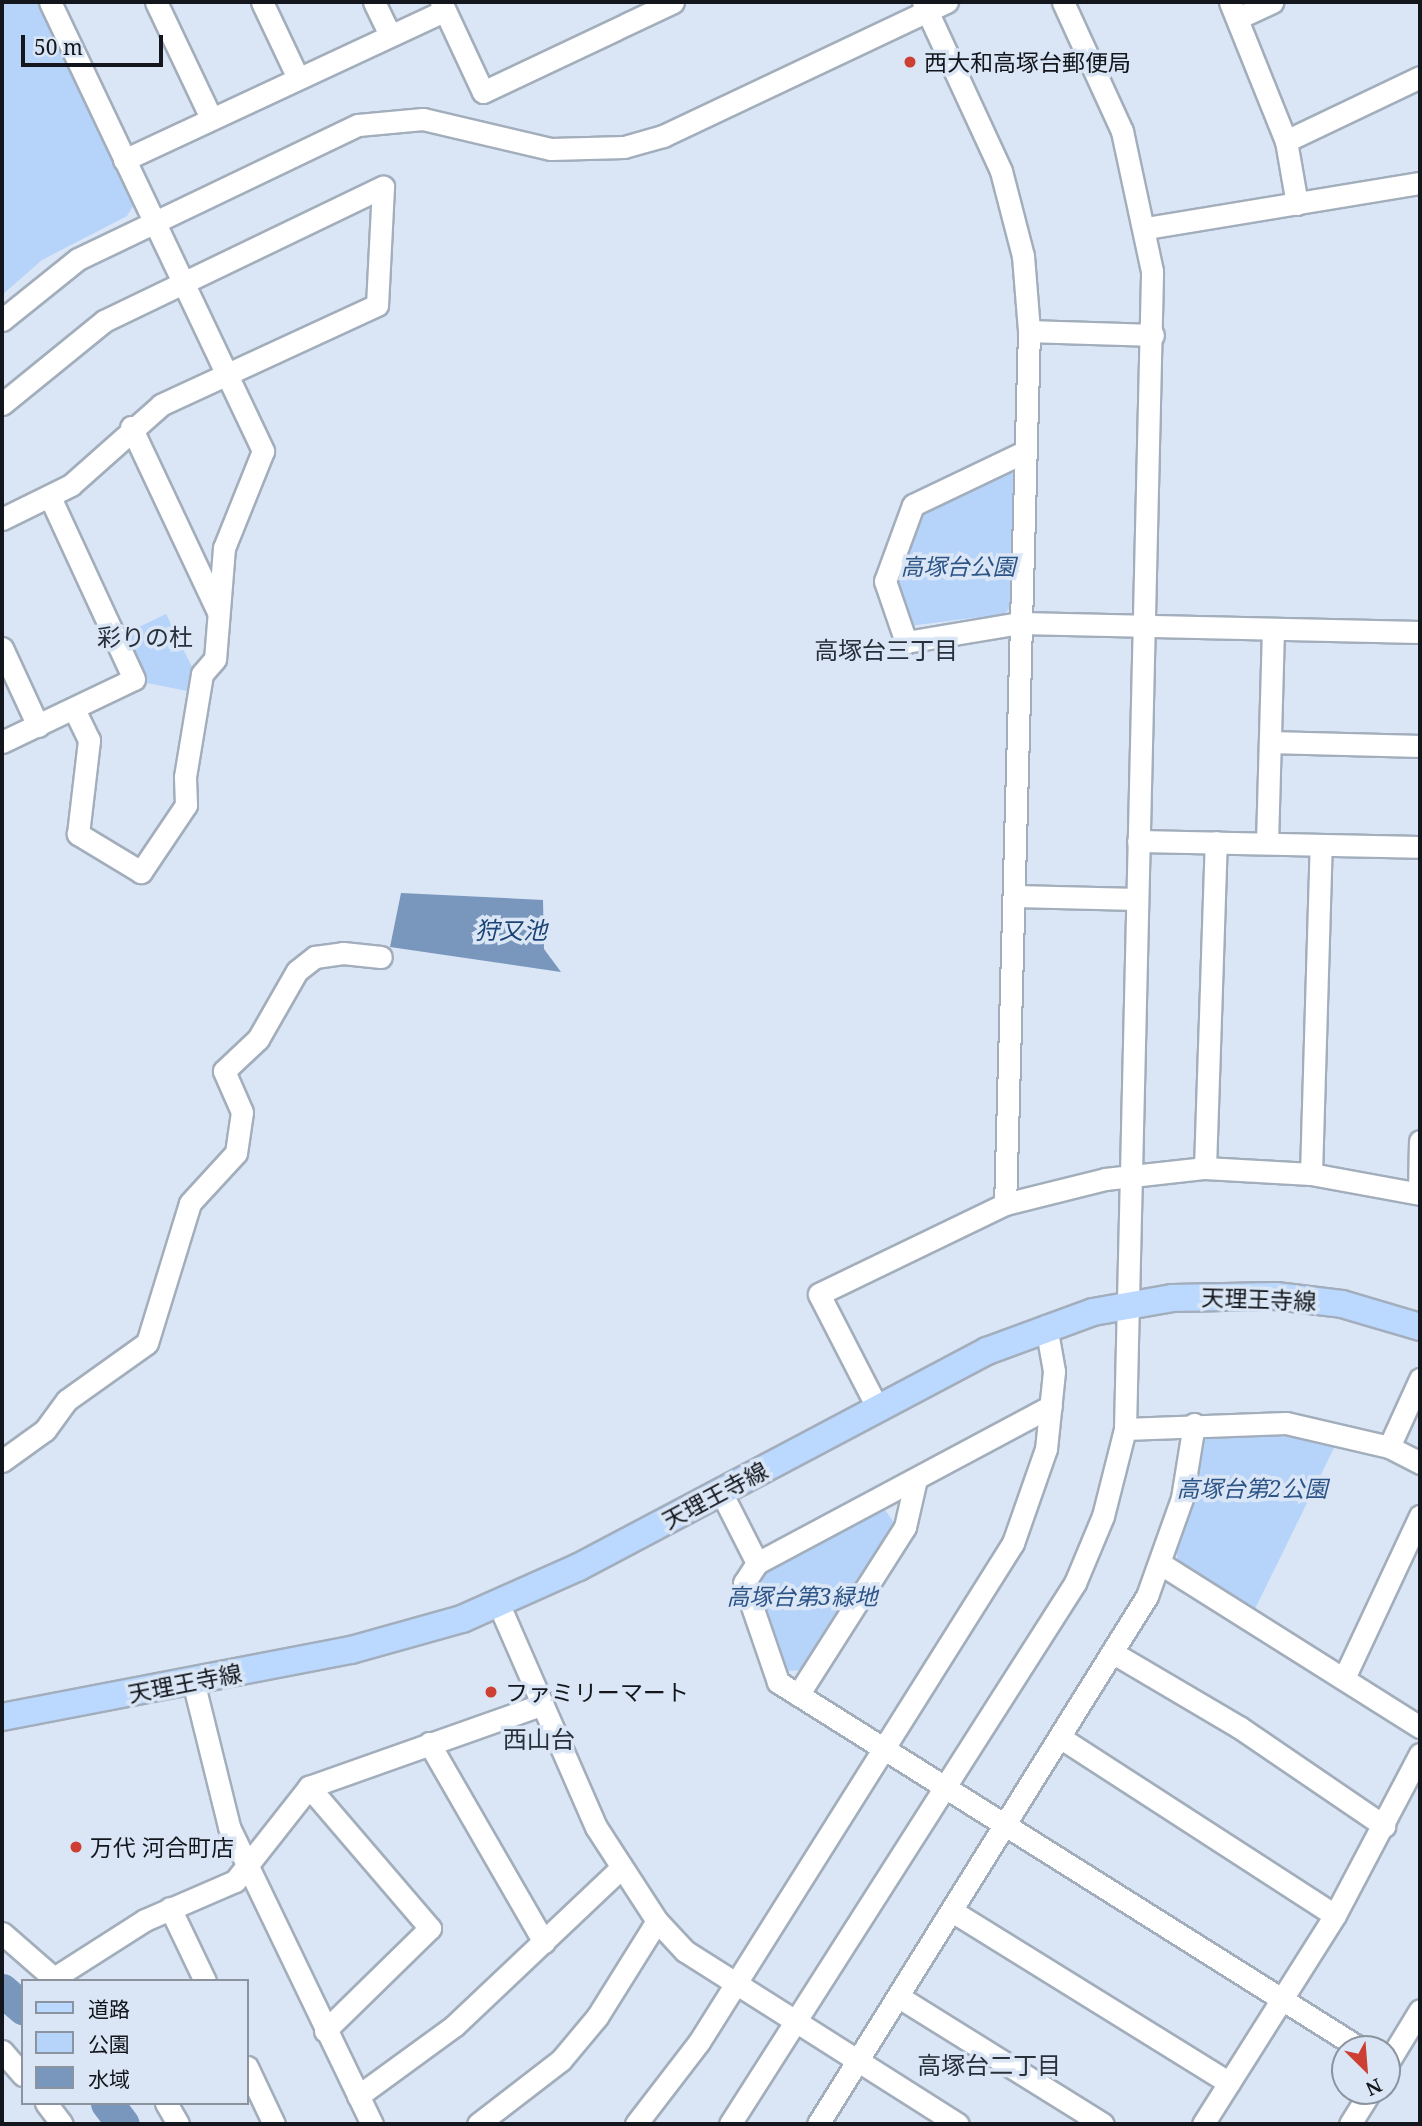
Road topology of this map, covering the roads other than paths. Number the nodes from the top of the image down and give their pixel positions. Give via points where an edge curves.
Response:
1 (50, 2) edge
2 (156, 2) edge
3 (262, 2) edge
4 (374, 2) edge
5 (673, 2) edge
6 (947, 2) edge
7 (1063, 2) edge
8 (1273, 2) edge
9 (443, 6) edge
10 (926, 6) edge
11 (1234, 10) edge
12 (389, 33) junction
13 (297, 76) junction
14 (1420, 77) edge
15 (211, 118) junction
16 (1286, 141) junction
17 (124, 160) junction
18 (1418, 189) edge
19 (1297, 204) junction
20 (154, 222) junction
21 (1147, 228) junction
22 (183, 283) junction
23 (2, 320) edge
24 (1029, 331) junction
25 (1153, 335) junction
26 (228, 373) junction
27 (2, 404) edge
28 (131, 427) junction
29 (1024, 452) junction
30 (50, 497) junction
31 (2, 519) edge
32 (219, 613) junction
33 (1020, 623) junction
34 (1147, 627) junction
35 (1273, 629) junction
36 (1420, 632) edge
37 (2, 648) edge
38 (74, 709) junction
39 (38, 726) junction
40 (2, 742) edge
41 (1270, 742) junction
42 (1420, 746) edge
43 (1138, 841) junction
44 (1216, 842) junction
45 (1267, 844) junction
46 (1321, 845) junction
47 (1420, 847) edge
48 (1015, 896) junction
49 (1138, 899) junction
50 (381, 957) dead end
51 (1420, 1141) edge
52 (1205, 1168) junction
53 (1311, 1174) junction
54 (1133, 1175) junction
55 (1420, 1194) edge
56 (1005, 1204) junction
57 (1128, 1302) junction
58 (1046, 1326) junction
59 (1420, 1327) edge
60 (1420, 1379) edge
61 (1051, 1406) junction
62 (877, 1409) junction
63 (1194, 1423) junction
64 (1125, 1429) junction
65 (1389, 1447) junction
66 (2, 1461) edge
67 (1420, 1463) edge
68 (916, 1479) junction
69 (721, 1492) junction
70 (1420, 1516) edge
71 (757, 1563) junction
72 (1161, 1564) junction
73 (499, 1605) junction
74 (1115, 1654) junction
75 (1344, 1678) junction
76 (194, 1681) junction
77 (798, 1695) junction
78 (541, 1705) junction
79 (2, 1717) edge
80 (1420, 1727) edge
81 (1061, 1738) junction
82 (429, 1743) junction
83 (886, 1747) junction
84 (1420, 1754) edge
85 (309, 1787) junction
86 (947, 1788) junction
87 (1007, 1824) junction
88 (1384, 1826) junction
89 (248, 1866) junction
90 (621, 1868) junction
91 (170, 1908) junction
92 (953, 1911) junction
93 (1335, 1915) junction
94 (657, 1921) junction
95 (2, 1933) edge
96 (544, 1942) junction
97 (56, 1979) edge
98 (204, 1979) edge
99 (736, 1984) junction
100 (899, 1997) junction
101 (1283, 1998) junction
102 (1420, 2010) edge
103 (798, 2024) junction
104 (325, 2031) junction
105 (1340, 2035) edge
106 (1401, 2041) edge
107 (2, 2051) edge
108 (858, 2061) junction
109 (248, 2069) edge
110 (21, 2074) edge
111 (1229, 2083) junction
112 (358, 2096) junction
113 (48, 2105) edge
114 (167, 2105) edge
115 (1362, 2105) edge
116 (62, 2124) edge
117 (178, 2124) edge
118 (274, 2124) edge
119 (372, 2124) edge
120 (478, 2124) edge
121 (636, 2124) edge
122 (730, 2124) edge
123 (818, 2124) edge
124 (958, 2124) edge
125 (1103, 2124) edge
126 (1203, 2124) edge
127 (1350, 2124) edge

1 - 17 street
2 - 15 street
3 - 13 street
4 - 12 street
5 - 9 street via 483,92
6 - 10 street
7 - 21 street via 1122,131
8 - 11 street
9 - 12 street
10 - 20 street via 654,139 570,151 506,142 423,119 384,119 342,132
10 - 24 street via 1008,193 1023,256
11 - 16 street
12 - 13 street
13 - 15 street
14 - 16 street
15 - 17 street
16 - 19 street
17 - 20 street
18 - 19 street
19 - 21 street
20 - 22 street
20 - 23 street via 78,259
21 - 25 street
22 - 26 street
22 - 26 street via 383,187 377,305
22 - 27 street via 104,321
24 - 25 street
24 - 29 street
25 - 34 street
26 - 28 street
26 - 32 street via 263,451 232,515
28 - 30 street
28 - 32 street
29 - 33 street
29 - 33 street via 913,505 885,581 906,642
30 - 31 street
30 - 38 street via 134,679
32 - 38 street via 215,659 202,674 187,764 186,805 141,872 78,834 89,740
33 - 34 street
33 - 48 street
34 - 35 street
34 - 43 street
35 - 36 street
35 - 41 street
37 - 39 street
38 - 39 street
39 - 40 street
41 - 42 street
41 - 45 street
43 - 44 street
43 - 49 street
44 - 45 street
44 - 52 street
45 - 46 street
46 - 47 street
46 - 53 street
48 - 49 street
48 - 56 street
49 - 54 street
50 - 66 street via 343,953 315,957 297,971 258,1039 224,1071 242,1112 236,1153 190,1203 147,1343 67,1399 45,1430
51 - 55 street
52 - 53 street
52 - 54 street
53 - 55 street
54 - 56 street
54 - 57 street
56 - 62 street via 820,1294
57 - 58 main road, 天理王寺線
57 - 59 main road, 天理王寺線 via 1276,1296 1342,1304
57 - 64 street
58 - 61 street via 1054,1371
58 - 62 main road, 天理王寺線
60 - 65 street
61 - 68 street
61 - 83 street via 1034,1496 1013,1542
62 - 69 main road, 天理王寺線
63 - 64 street
63 - 65 street via 1286,1423
63 - 72 street via 1182,1498
64 - 86 street via 1103,1516 1075,1583
65 - 67 street
68 - 71 street
68 - 77 street via 905,1527
69 - 71 street
69 - 73 main road, 天理王寺線
70 - 75 street
71 - 77 street via 744,1583 778,1682
72 - 74 street
72 - 75 street
73 - 76 main road, 天理王寺線 via 418,1634
73 - 78 street
74 - 81 street
74 - 88 street via 1239,1727
75 - 80 street
76 - 79 main road, 天理王寺線
76 - 89 street via 214,1786
77 - 83 street
78 - 82 street
78 - 90 street
81 - 87 street
81 - 93 street
82 - 85 street
82 - 96 street
83 - 86 street
83 - 99 street
84 - 88 street
85 - 89 street
85 - 104 street via 430,1928
86 - 87 street
86 - 103 street
87 - 92 street
87 - 101 street
88 - 93 street
89 - 91 street via 235,1881
89 - 104 street
90 - 94 street
90 - 96 street
91 - 97 street
91 - 98 street
92 - 100 street
92 - 111 street
93 - 101 street
94 - 99 street via 685,1951
94 - 120 street via 597,2017 561,2060
95 - 97 street
96 - 112 street via 454,2026
99 - 103 street
99 - 121 street
100 - 108 street
100 - 125 street
101 - 105 street
101 - 111 street
102 - 106 street
103 - 108 street
103 - 122 street
104 - 112 street
107 - 110 street
108 - 123 street
108 - 124 street
109 - 118 street
111 - 126 street
112 - 119 street
113 - 116 street
114 - 117 street
115 - 127 street

